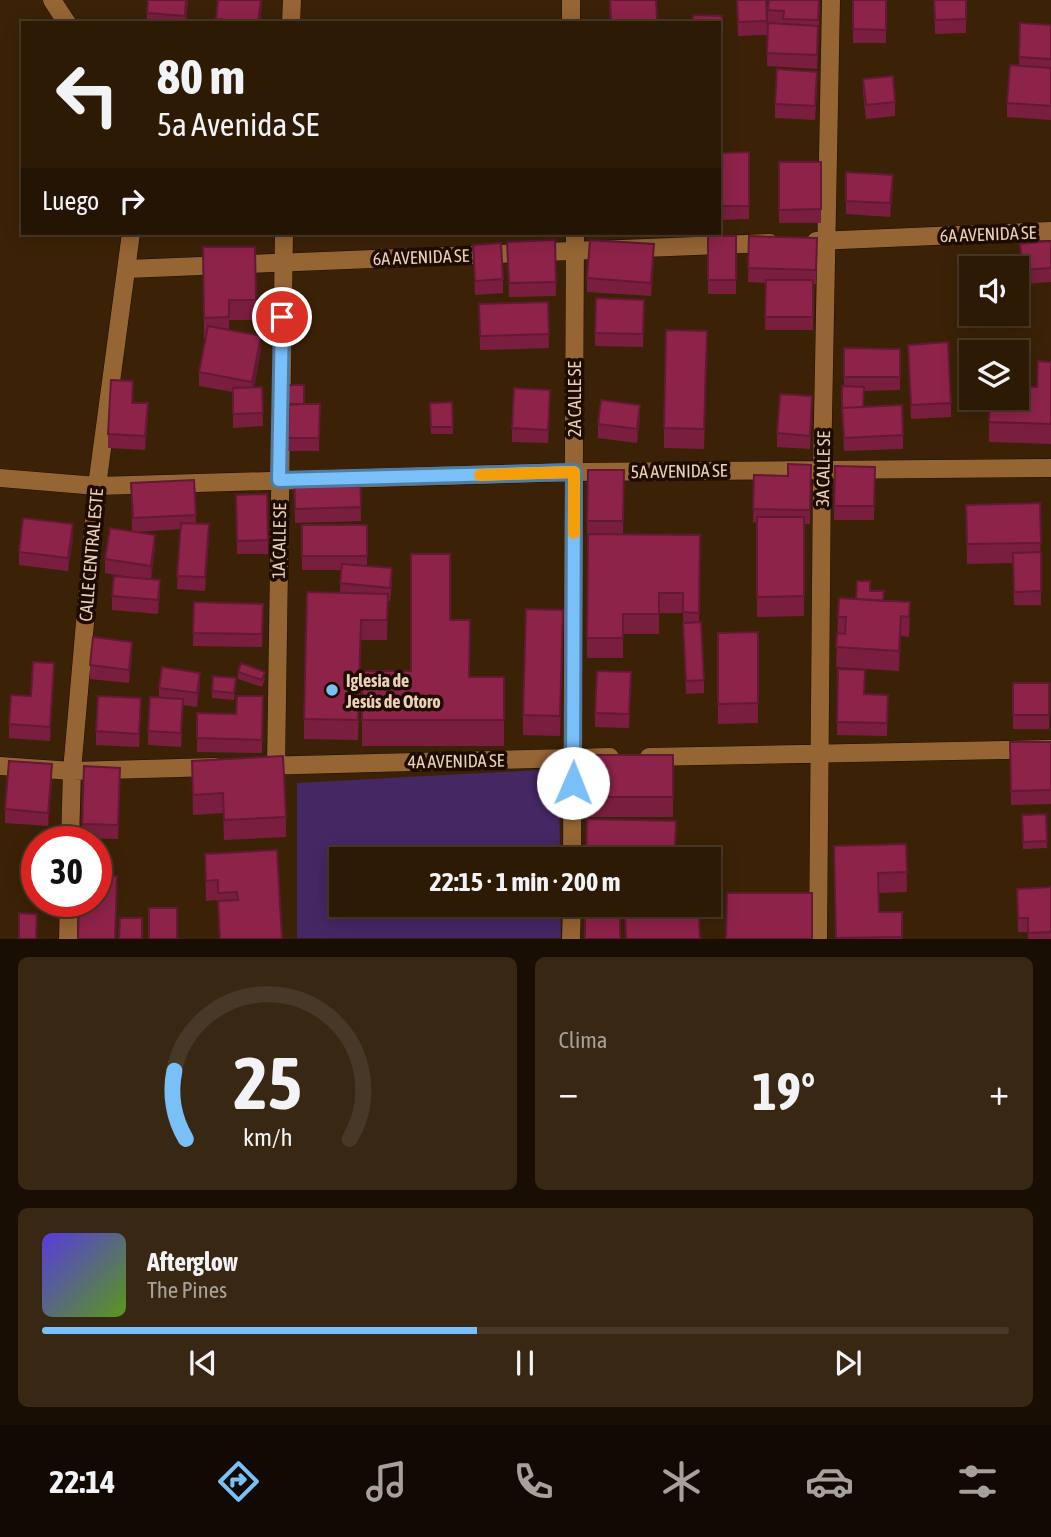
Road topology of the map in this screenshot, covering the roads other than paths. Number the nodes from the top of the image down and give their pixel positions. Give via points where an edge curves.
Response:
1 (52, 0) edge
2 (292, 0) edge
3 (560, 0) edge
4 (571, 0) edge
5 (579, 0) edge
6 (831, 0) edge
7 (66, 21) edge
8 (291, 21) edge
9 (571, 21) edge
10 (1051, 231) edge
11 (131, 235) edge
12 (284, 235) edge
13 (827, 240) junction
14 (575, 242) edge
15 (283, 263) junction
16 (127, 269) junction
17 (1051, 468) edge
18 (822, 470) junction
19 (574, 472) junction
20 (0, 478) edge
21 (279, 480) junction
22 (97, 486) junction
23 (1051, 748) edge
24 (821, 753) junction
25 (573, 758) junction
26 (0, 766) edge
27 (276, 766) junction
28 (72, 771) junction
29 (70, 826) edge
30 (572, 847) edge
31 (69, 917) edge
32 (572, 917) edge
33 (68, 939) edge
34 (571, 939) edge
35 (818, 939) edge

1 - 7 street
2 - 8 street
3 - 4 street
4 - 5 street
4 - 9 street
6 - 13 street, 3A CALLE SE
10 - 13 street, 6A AVENIDA SE
11 - 16 street, CALLE CENTRAL ESTE
12 - 15 street, 1A CALLE SE
13 - 14 street, 6A AVENIDA SE
13 - 18 street, 3A CALLE SE
14 - 15 street, 6A AVENIDA SE
14 - 19 street, 2A CALLE SE
15 - 16 street, 6A AVENIDA SE
15 - 21 street, 1A CALLE SE
16 - 22 street, CALLE CENTRAL ESTE
17 - 18 street, 5A AVENIDA SE
18 - 19 street, 5A AVENIDA SE
18 - 24 street, 3A CALLE SE
19 - 21 street, 5A AVENIDA SE
19 - 25 street, 2A CALLE SE
20 - 22 street, 5A AVENIDA SE
21 - 22 street, 5A AVENIDA SE
21 - 27 street, 1A CALLE SE
22 - 28 street, CALLE CENTRAL ESTE
23 - 24 street, 4A AVENIDA SE
24 - 25 street, 4A AVENIDA SE
24 - 35 street, 3A CALLE SE
25 - 27 street, 4A AVENIDA SE
25 - 30 street, 2A CALLE SE
26 - 28 street, 4A AVENIDA SE
27 - 28 street, 4A AVENIDA SE
28 - 29 street, CALLE CENTRAL ESTE
31 - 33 street
32 - 34 street

